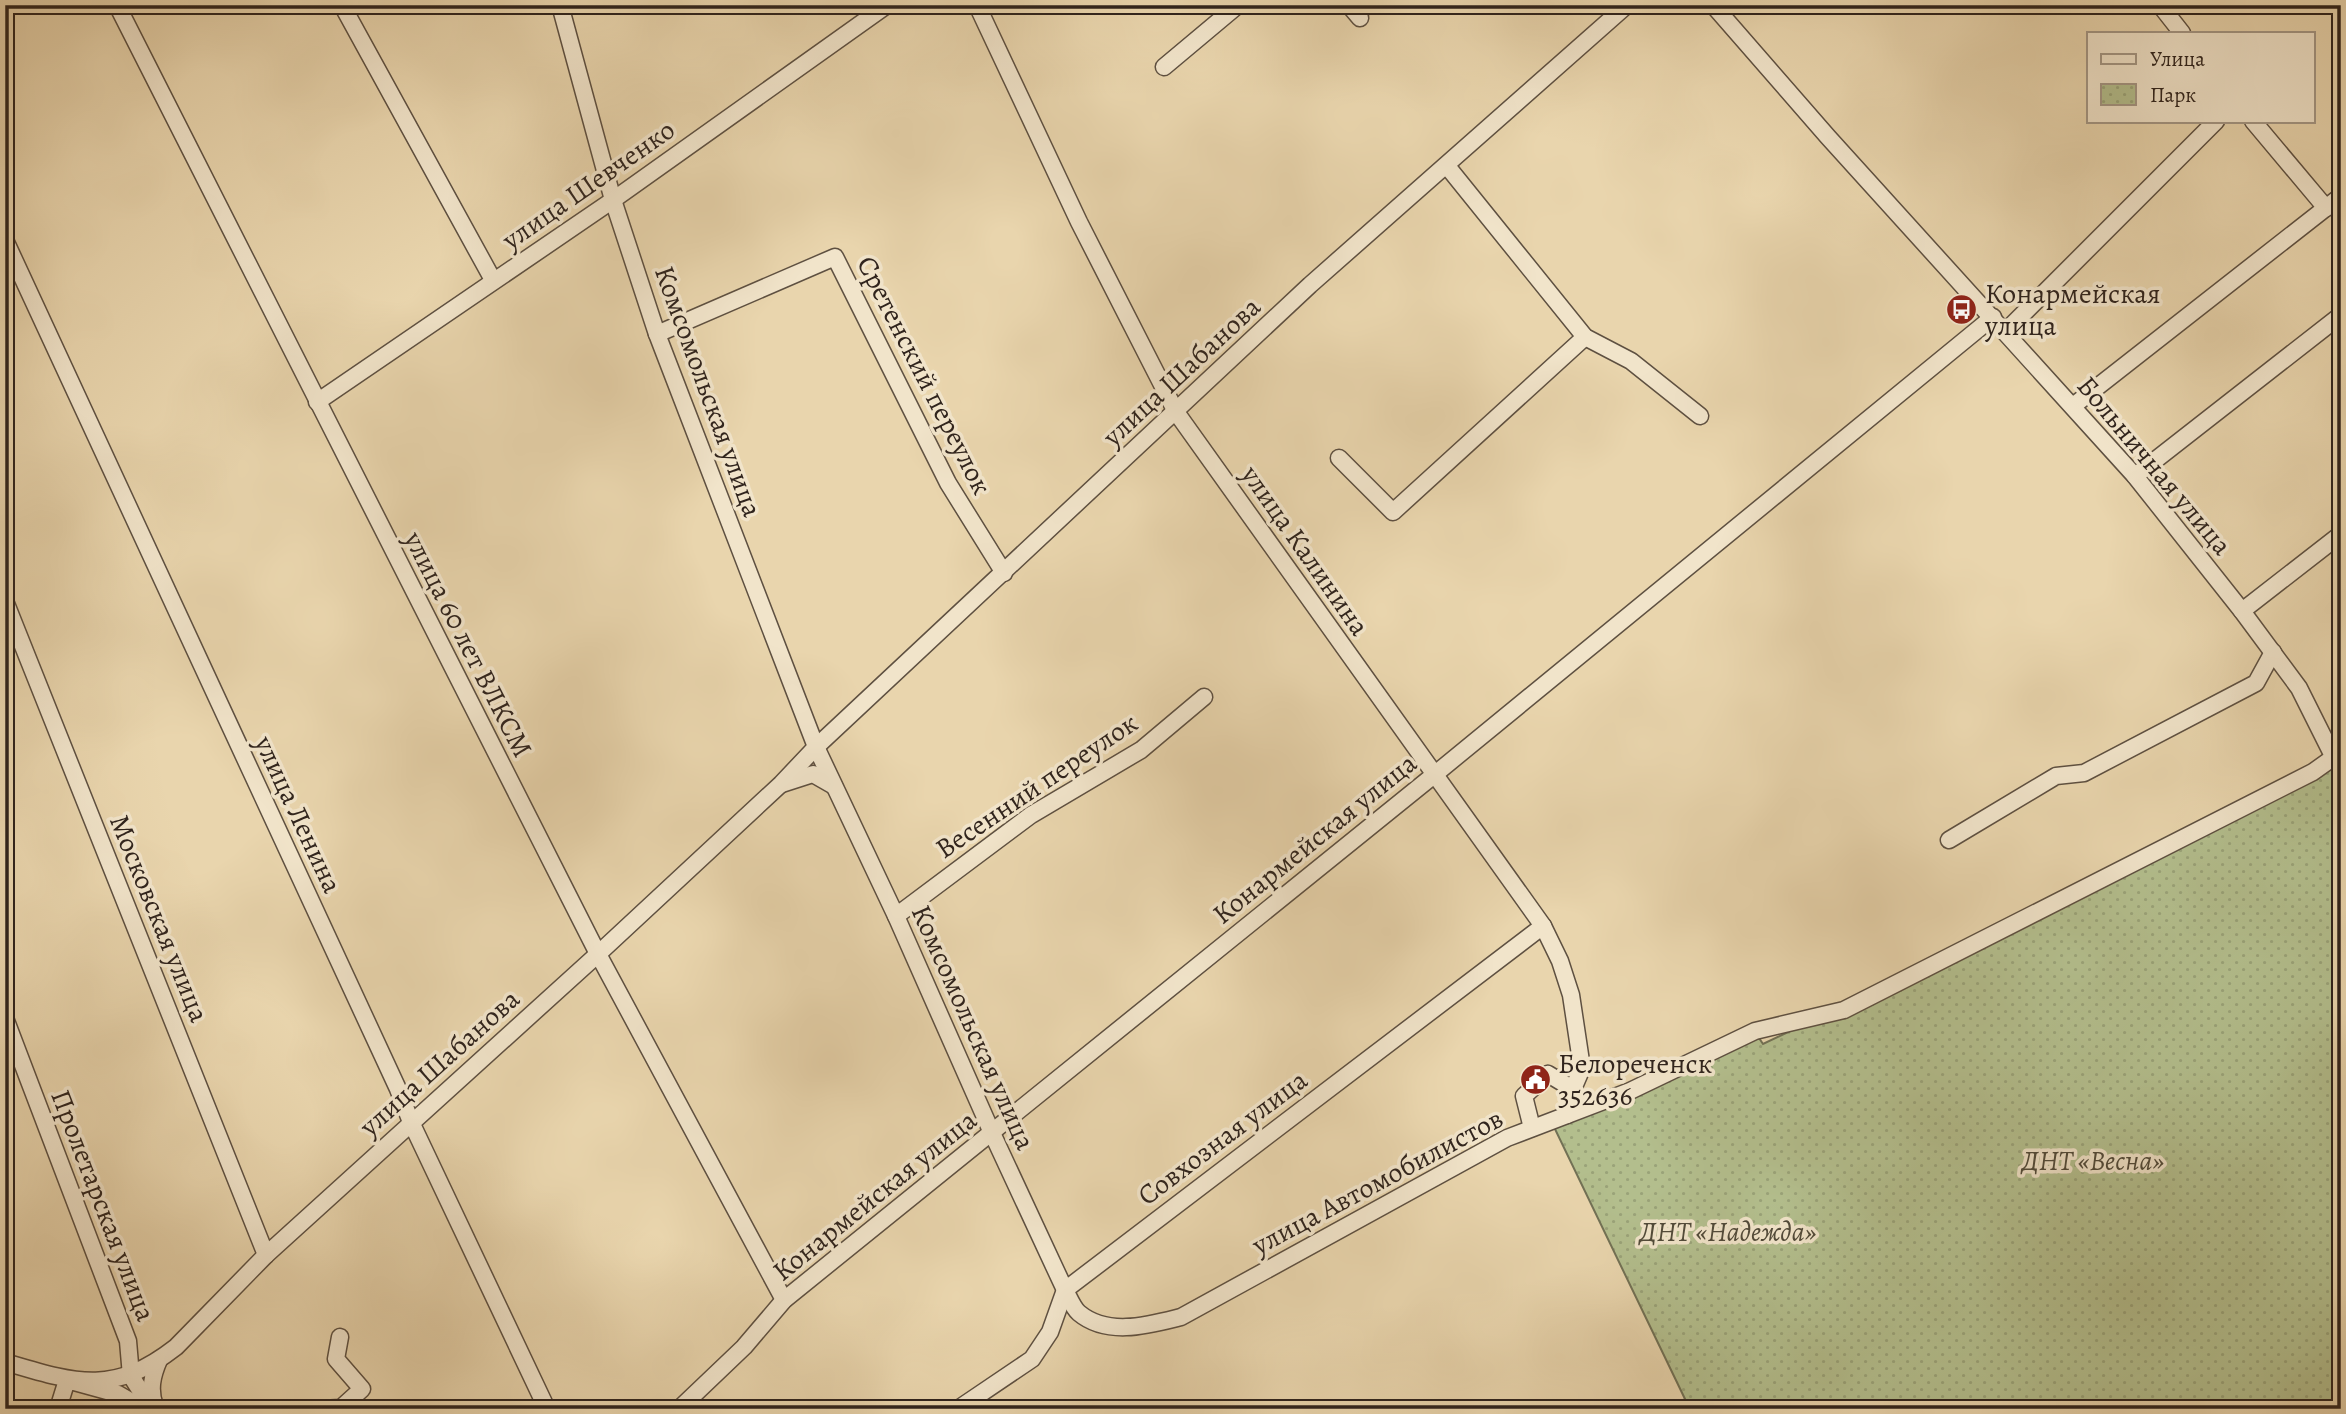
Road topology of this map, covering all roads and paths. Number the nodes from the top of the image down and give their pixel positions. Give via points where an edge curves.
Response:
1 (117, 5) edge
2 (342, 5) edge
3 (560, 5) edge
4 (887, 5) edge
5 (977, 5) edge
6 (1238, 5) edge
7 (1349, 5) edge
8 (1627, 5) edge
9 (1713, 5) edge
10 (2160, 5) edge
11 (1360, 18) dead end
12 (2181, 32) edge
13 (1164, 67) dead end
14 (2215, 122) edge
15 (2254, 122) edge
16 (1447, 166) junction
17 (2341, 196) edge
18 (613, 200) junction
19 (2326, 208) junction
20 (5, 240) edge
21 (493, 280) junction
22 (2341, 315) edge
23 (1993, 317) junction
24 (2006, 331) junction
25 (657, 334) junction
26 (1585, 337) junction
27 (317, 402) junction
28 (2073, 406) junction
29 (1175, 412) junction
30 (1700, 416) dead end
31 (1339, 458) dead end
32 (2135, 476) junction
33 (2341, 534) edge
34 (1004, 573) junction
35 (5, 601) edge
36 (2242, 611) junction
37 (2273, 652) junction
38 (1204, 697) dead end
39 (816, 747) junction
40 (2338, 755) edge
41 (1434, 775) junction
42 (781, 784) junction
43 (834, 786) junction
44 (1949, 840) dead end
45 (896, 916) junction
46 (1543, 926) junction
47 (598, 954) junction
48 (5, 1018) edge
49 (1573, 1089) junction
50 (1567, 1115) junction
51 (411, 1122) junction
52 (1532, 1128) junction
53 (992, 1133) junction
54 (266, 1255) junction
55 (1065, 1290) junction
56 (784, 1300) junction
57 (340, 1337) dead end
58 (159, 1360) junction
59 (5, 1362) edge
60 (131, 1376) junction
61 (67, 1380) junction
62 (58, 1409) edge
63 (144, 1409) edge
64 (154, 1409) edge
65 (320, 1409) edge
66 (547, 1409) edge
67 (679, 1409) edge
68 (958, 1409) edge

1 - 27 street, улица 60 лет ВЛКСМ
2 - 21 street
3 - 18 street, Комсомольская улица
4 - 18 street, улица Шевченко
5 - 29 street, улица Калинина
6 - 13 street
7 - 11 street
8 - 16 street, улица Шабанова
9 - 23 street, Больничная улица
10 - 12 street
14 - 24 street
15 - 19 street
16 - 26 street
16 - 29 street, улица Шабанова via 1310,285
17 - 19 street
18 - 21 street, улица Шевченко
18 - 25 street, Комсомольская улица
19 - 28 street
20 - 51 street, улица Ленина
21 - 27 street, улица Шевченко
22 - 32 street
23 - 24 street, Больничная улица
23 - 41 street, Конармейская улица
24 - 28 street, Больничная улица
25 - 34 street, Сретенский переулок via 835,257 948,483
25 - 39 street, Комсомольская улица
26 - 30 street via 1631,361
26 - 31 street via 1393,512
27 - 47 street, улица 60 лет ВЛКСМ
28 - 32 street, Больничная улица
29 - 34 street, улица Шабанова
29 - 41 street, улица Калинина
32 - 36 street, Больничная улица
33 - 36 street
34 - 39 street, улица Шабанова
35 - 54 street, Московская улица
36 - 37 street, Больничная улица
37 - 40 street, Больничная улица
37 - 44 street via 2256,683 2084,774 2056,776
38 - 45 street, Весенний переулок via 1141,750 1031,815
39 - 42 street, улица Шабанова
39 - 43 street, Комсомольская улица
40 - 50 street, улица Автомобилистов via 2313,772 1844,1010 1755,1031 1630,1091
41 - 46 street, улица Калинина
41 - 53 street, Конармейская улица
42 - 43 street, улица Шабанова via 813,774
42 - 47 street, улица Шабанова
43 - 45 street, Комсомольская улица
45 - 53 street, Комсомольская улица
46 - 49 street, улица Калинина via 1571,995 1582,1068
46 - 55 street, Совхозная улица
47 - 51 street, улица Шабанова
47 - 56 street, улица 60 лет ВЛКСМ
48 - 60 street, Пролетарская улица via 128,1341
49 - 50 street, улица Калинина
49 - 52 street via 1548,1074 1524,1096
50 - 52 street, улица Автомобилистов
51 - 54 street, улица Шабанова
51 - 66 street, улица Ленина
52 - 55 street, улица Автомобилистов via 1181,1317 1142,1327 1115,1327 1078,1313
53 - 55 street, Комсомольская улица
53 - 56 street, Конармейская улица
54 - 58 street, улица Шабанова
55 - 68 street via 1050,1332 1032,1359
56 - 67 street, Конармейская улица via 744,1347
57 - 65 street via 336,1359 362,1389 341,1408
58 - 60 street, улица Шабанова
58 - 64 street via 151,1386
59 - 61 street
60 - 61 street
60 - 64 street, Пролетарская улица
61 - 62 street
61 - 63 street via 118,1394

